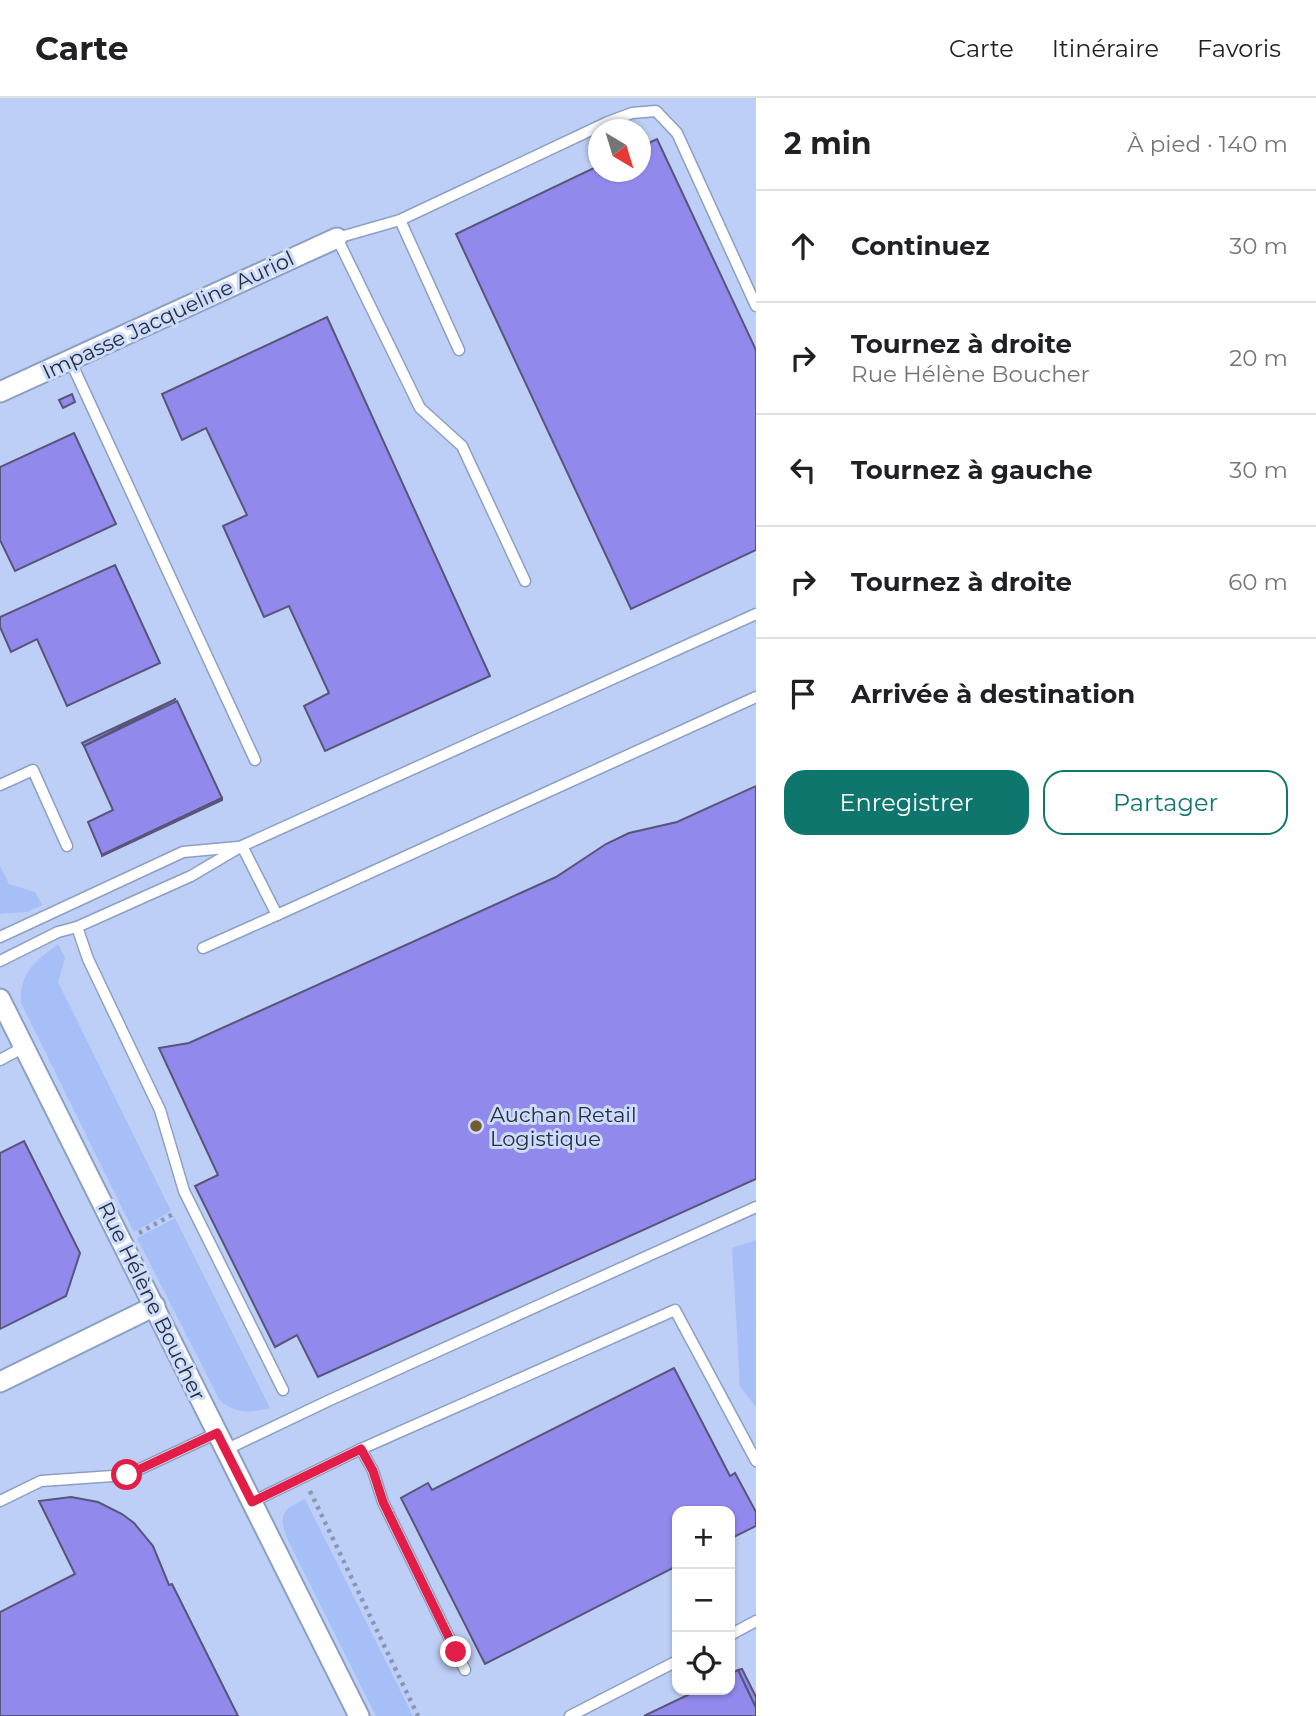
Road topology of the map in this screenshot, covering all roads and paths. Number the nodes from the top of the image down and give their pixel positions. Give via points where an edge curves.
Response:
1 (400, 220) junction
2 (337, 238) junction
3 (756, 306) edge
4 (459, 350) dead end
5 (70, 360) junction
6 (0, 392) edge
7 (525, 581) dead end
8 (756, 614) edge
9 (756, 696) edge
10 (255, 760) dead end
11 (0, 785) edge
12 (67, 846) dead end
13 (242, 846) junction
14 (277, 915) junction
15 (77, 927) junction
16 (0, 937) edge
17 (203, 948) dead end
18 (0, 961) edge
19 (0, 999) edge
20 (24, 1047) junction
21 (0, 1060) edge
22 (756, 1207) edge
23 (175, 1213) dead end
24 (136, 1234) dead end
25 (155, 1306) junction
26 (0, 1382) edge
27 (284, 1390) dead end
28 (221, 1442) junction
29 (361, 1449) junction
30 (756, 1461) edge
31 (306, 1476) junction
32 (0, 1501) edge
33 (252, 1502) junction
34 (756, 1621) edge
35 (734, 1632) edge
36 (672, 1664) edge
37 (465, 1670) dead end
38 (359, 1716) edge
39 (418, 1716) edge
40 (570, 1716) edge

1 - 2 lane
1 - 3 lane via 608,122 656,111 677,133
1 - 4 lane
2 - 5 street, Impasse Jacqueline Auriol
2 - 7 lane via 419,408 462,446
5 - 6 street, Impasse Jacqueline Auriol
5 - 10 lane
8 - 13 lane
9 - 14 lane
11 - 12 lane via 33,770
13 - 14 lane
13 - 15 lane via 191,876
13 - 16 lane via 183,852
14 - 17 lane
15 - 18 lane
15 - 27 lane via 160,1110 184,1191
19 - 20 street, Rue Hélène Boucher
20 - 21 lane
20 - 25 street, Rue Hélène Boucher
22 - 28 lane via 330,1400
23 - 24 path
25 - 26 street
25 - 28 street, Rue Hélène Boucher
28 - 32 lane via 127,1475 41,1481
28 - 33 street, Rue Hélène Boucher
29 - 30 lane via 675,1310
29 - 31 lane
29 - 37 lane
31 - 33 lane
31 - 39 path via 313,1501
33 - 38 street, Rue Hélène Boucher
34 - 35 lane
36 - 40 lane

